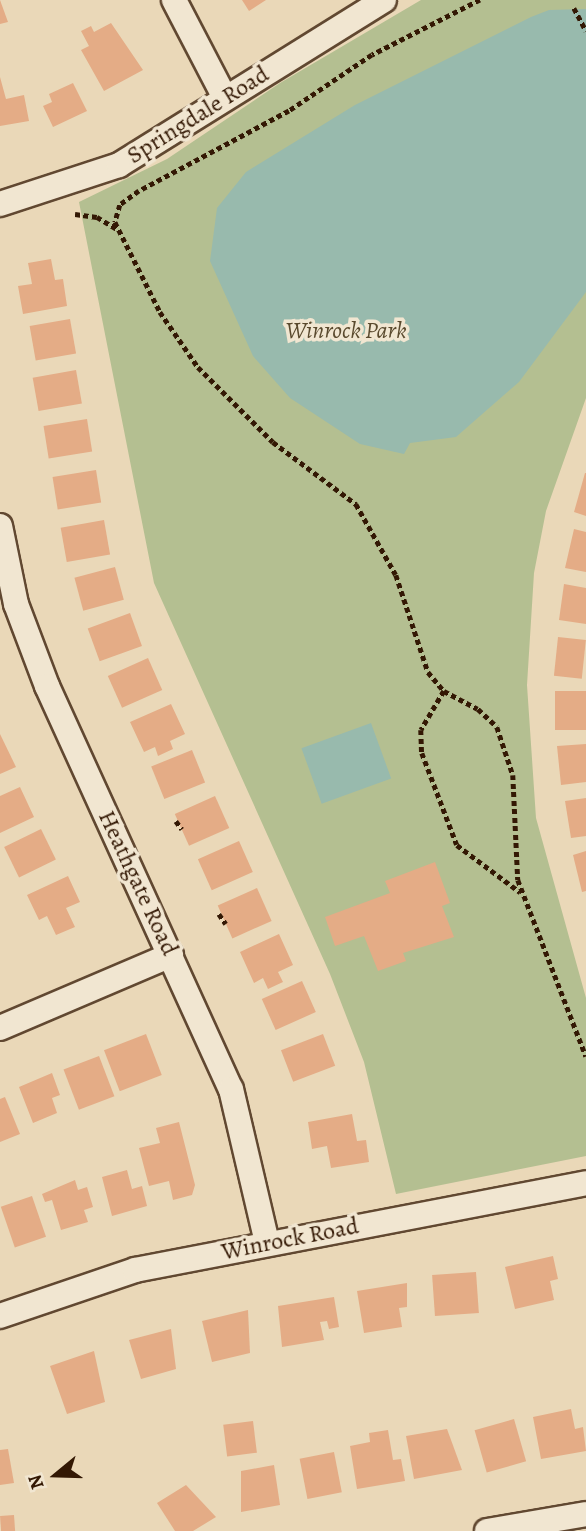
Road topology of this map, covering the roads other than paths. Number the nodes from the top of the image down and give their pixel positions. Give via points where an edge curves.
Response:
1 (174, 0) edge
2 (384, 0) edge
3 (225, 98) junction
4 (0, 204) edge
5 (0, 526) edge
6 (171, 955) junction
7 (0, 1028) edge
8 (586, 1183) edge
9 (267, 1242) junction
10 (0, 1316) edge
11 (586, 1514) edge
12 (487, 1531) edge

1 - 3 street
2 - 3 street, Springdale Road
3 - 4 street, Springdale Road via 119,165
5 - 6 street, Heathgate Road via 29,641
6 - 7 street
6 - 9 street, Heathgate Road via 231,1090
8 - 9 street, Winrock Road
9 - 10 street, Winrock Road via 122,1274
11 - 12 street

